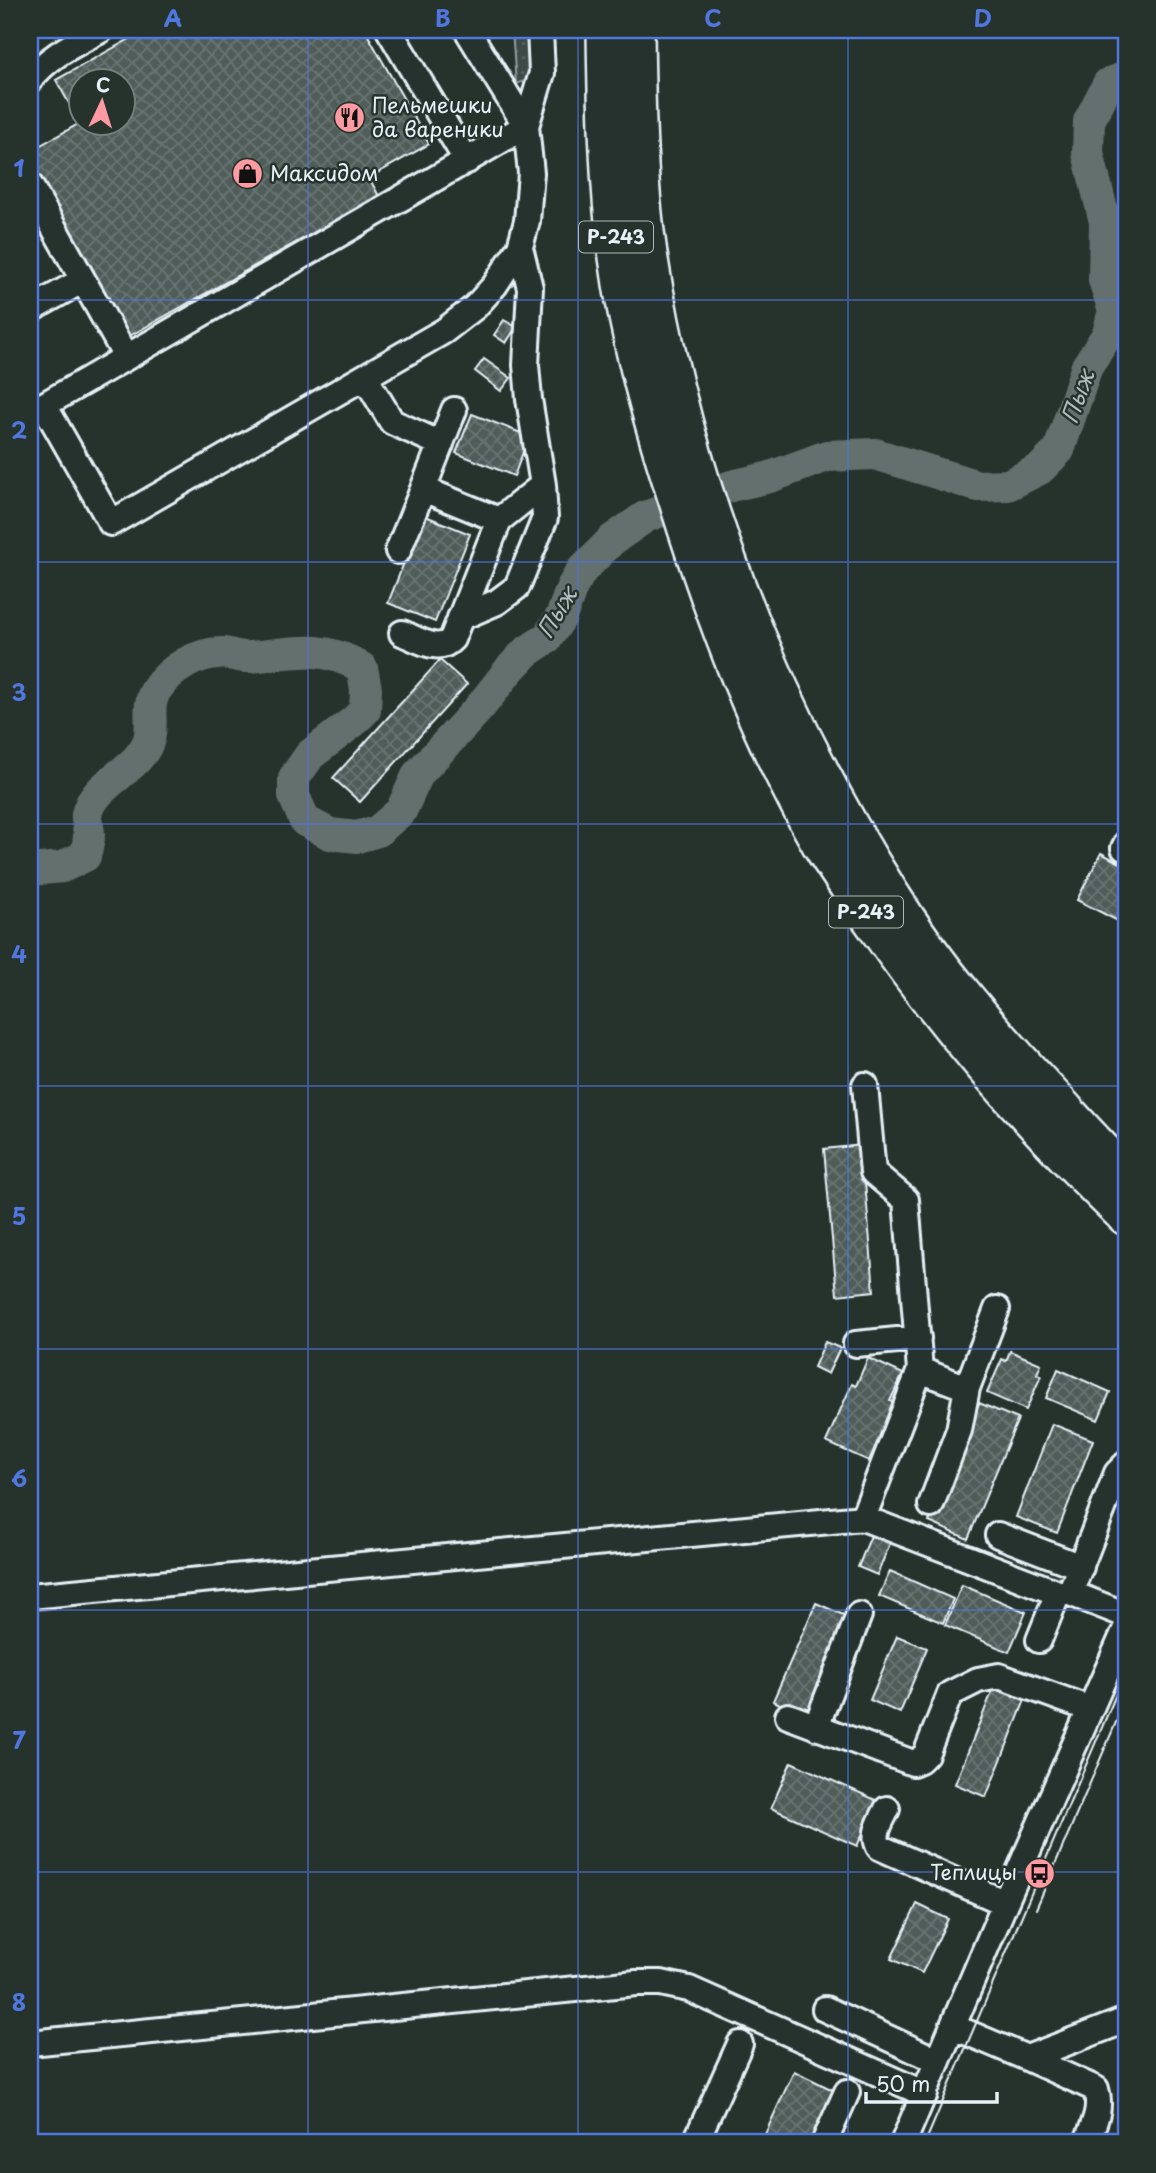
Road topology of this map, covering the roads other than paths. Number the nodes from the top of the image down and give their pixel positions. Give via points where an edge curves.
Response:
1 (101, 30) edge
2 (389, 30) edge
3 (467, 30) edge
4 (540, 30) edge
5 (606, 30) edge
6 (635, 30) edge
7 (30, 80) edge
8 (526, 127) junction
9 (467, 161) junction
10 (30, 185) edge
11 (520, 247) junction
12 (83, 280) junction
13 (30, 310) edge
14 (127, 358) junction
15 (365, 377) junction
16 (454, 410) dead end
17 (673, 436) junction
18 (441, 444) junction
19 (544, 485) junction
20 (423, 489) junction
21 (499, 520) junction
22 (708, 548) junction
23 (398, 551) dead end
24 (460, 618) junction
25 (402, 633) dead end
26 (865, 1085) dead end
27 (1126, 1174) edge
28 (1126, 1216) edge
29 (997, 1309) dead end
30 (918, 1338) junction
31 (856, 1344) dead end
32 (920, 1370) junction
33 (967, 1388) junction
34 (1126, 1464) edge
35 (931, 1505) dead end
36 (863, 1518) junction
37 (998, 1535) dead end
38 (1081, 1567) junction
39 (1064, 1593) junction
40 (30, 1596) edge
41 (859, 1615) dead end
42 (1126, 1615) edge
43 (1126, 1628) edge
44 (1040, 1640) dead end
45 (1090, 1709) junction
46 (788, 1716) dead end
47 (816, 1727) junction
48 (887, 1809) dead end
49 (1005, 1903) junction
50 (825, 2009) dead end
51 (1126, 2020) edge
52 (954, 2027) junction
53 (30, 2043) edge
54 (740, 2044) dead end
55 (1027, 2058) junction
56 (938, 2062) junction
57 (847, 2092) dead end
58 (925, 2094) junction
59 (695, 2143) edge
60 (824, 2143) edge
61 (904, 2143) edge
62 (1086, 2143) edge

1 - 7 street via 54,56
2 - 9 street
3 - 8 street
4 - 8 street via 542,73
5 - 17 highway, Р-243 via 608,136 618,258 633,342
6 - 17 highway, Р-243 via 640,183
8 - 9 street
8 - 11 street via 531,173
9 - 14 street
10 - 12 street
11 - 15 street via 475,307 444,331
11 - 19 street via 530,288 528,399
12 - 13 street
12 - 14 street
14 - 15 street via 44,405 111,523
15 - 18 street via 393,422
16 - 18 street
17 - 22 highway, Р-243
18 - 20 street
19 - 21 street
19 - 24 street via 545,518 517,587 497,602
20 - 21 street
20 - 23 street
21 - 24 street
22 - 27 highway, Р-243 via 745,610 806,748 891,896 949,977 1026,1068
22 - 28 highway, Р-243 via 733,662 776,760 822,845 919,987 1011,1099
24 - 25 street via 452,639 441,646
26 - 30 street via 873,1171 906,1200
29 - 33 street
30 - 31 street
30 - 32 street
32 - 33 street
32 - 36 street
33 - 35 street via 960,1430
34 - 38 street via 1117,1473
36 - 39 street
36 - 40 street
37 - 38 street
38 - 39 street
39 - 42 street
39 - 44 street
41 - 47 street
43 - 45 street
45 - 47 street via 1011,1679 990,1676 950,1695 926,1754 913,1762
45 - 49 street
46 - 47 street
48 - 49 street via 876,1833 879,1847
49 - 52 street
50 - 56 street
51 - 55 street
52 - 55 street
52 - 56 street
53 - 58 street via 661,1983 689,1989
54 - 59 street
55 - 62 street via 1096,2088 1100,2102 1097,2119
56 - 58 street
57 - 60 street
58 - 61 street

